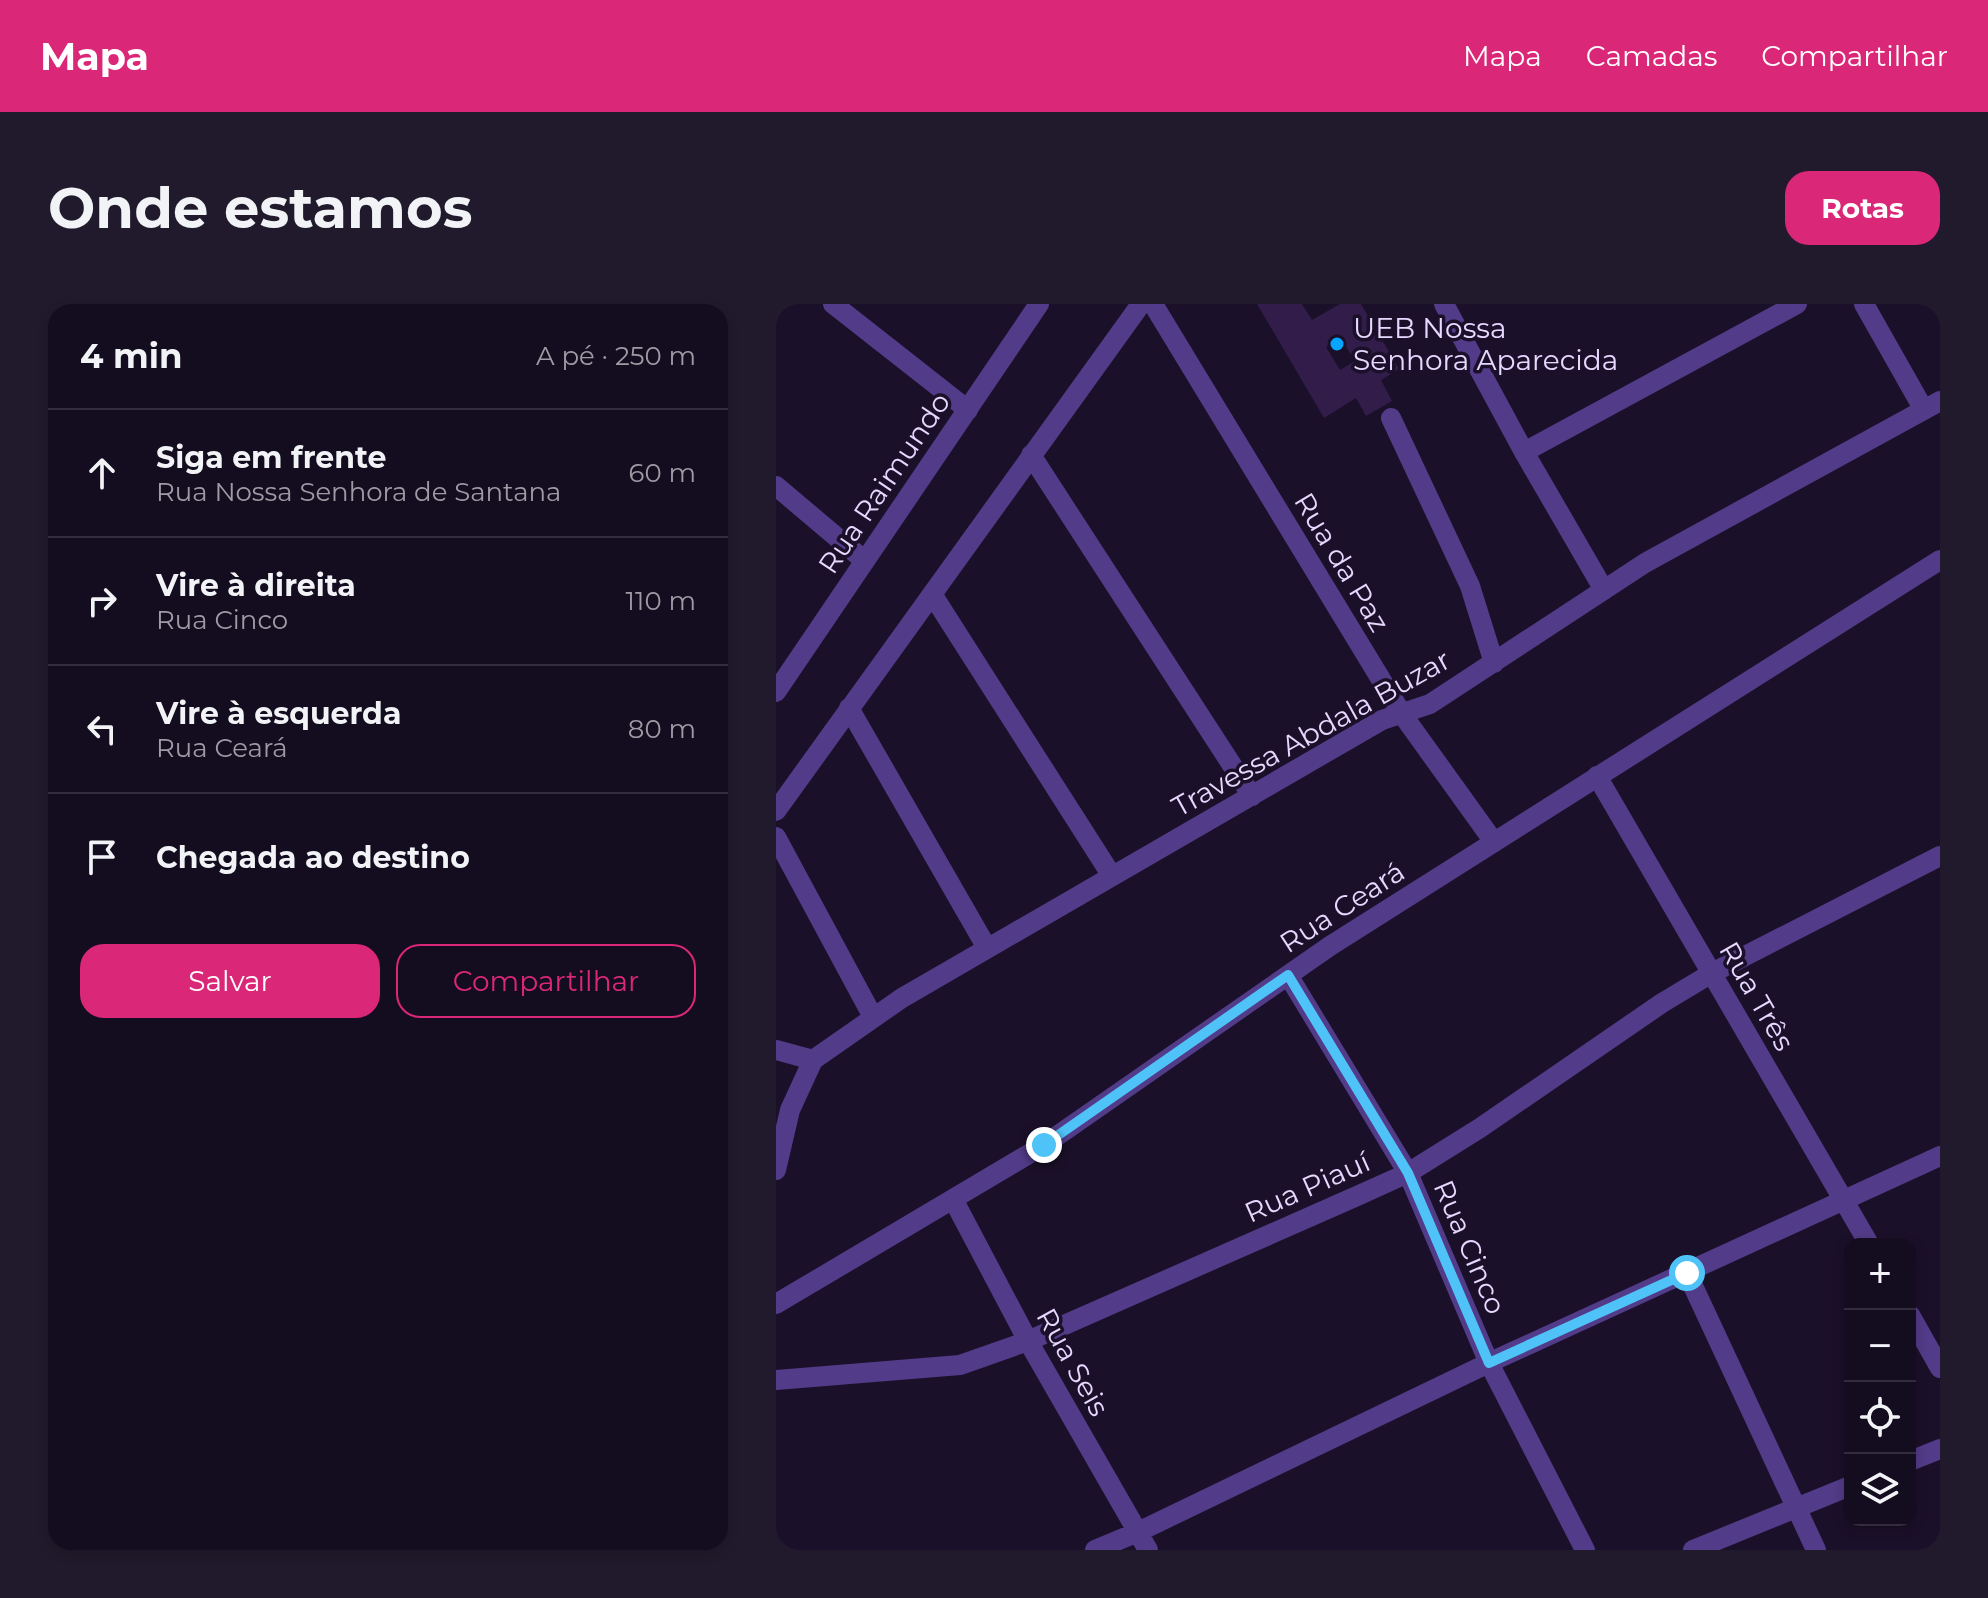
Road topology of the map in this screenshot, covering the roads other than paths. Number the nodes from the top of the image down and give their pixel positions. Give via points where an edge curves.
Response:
1 (833, 304) edge
2 (1039, 304) edge
3 (1141, 304) edge
4 (1153, 304) edge
5 (1797, 304) edge
6 (1864, 304) edge
7 (1445, 305) edge
8 (1932, 405) edge
9 (968, 410) junction
10 (1391, 418) dead end
11 (1524, 452) junction
12 (1031, 455) junction
13 (776, 486) edge
14 (1940, 560) edge
15 (865, 561) junction
16 (1604, 590) junction
17 (932, 594) junction
18 (1494, 663) junction
19 (776, 692) edge
20 (849, 708) junction
21 (1402, 714) junction
22 (1597, 776) junction
23 (1252, 796) junction
24 (776, 811) edge
25 (776, 837) edge
26 (1494, 842) junction
27 (1940, 856) edge
28 (1112, 876) junction
29 (987, 948) junction
30 (1712, 973) junction
31 (1288, 975) junction
32 (873, 1017) junction
33 (776, 1050) edge
34 (813, 1060) junction
35 (1940, 1156) edge
36 (776, 1170) edge
37 (1408, 1173) junction
38 (953, 1199) junction
39 (1845, 1201) junction
40 (1866, 1238) edge
41 (1687, 1273) junction
42 (776, 1304) edge
43 (1916, 1326) edge
44 (1028, 1341) junction
45 (1489, 1363) junction
46 (1940, 1368) edge
47 (776, 1380) edge
48 (1940, 1449) edge
49 (1916, 1459) edge
50 (1844, 1488) edge
51 (1797, 1508) junction
52 (1143, 1541) edge
53 (1095, 1550) edge
54 (1585, 1550) edge
55 (1693, 1550) edge
56 (1816, 1550) edge

1 - 9 street
2 - 9 street, Rua Raimundo
3 - 12 street
4 - 21 street, Rua da Paz
5 - 11 street
6 - 8 street
7 - 11 street
8 - 16 street, Travessa Abdala Buzar
9 - 15 street, Rua Raimundo
10 - 18 street via 1470,586
11 - 16 street
12 - 17 street
12 - 23 street
13 - 15 street
14 - 22 street, Rua Ceará
15 - 19 street, Rua Raimundo
16 - 18 street, Travessa Abdala Buzar
17 - 20 street
17 - 28 street
18 - 21 street, Travessa Abdala Buzar via 1430,704
20 - 24 street
20 - 29 street
21 - 23 street, Travessa Abdala Buzar via 1382,720
21 - 26 street, Rua da Paz
22 - 26 street, Rua Ceará
22 - 30 street, Rua Três
23 - 28 street, Travessa Abdala Buzar
25 - 32 street
26 - 31 street, Rua Ceará
27 - 30 street, Rua Piauí
28 - 29 street, Travessa Abdala Buzar
29 - 32 street, Travessa Abdala Buzar
30 - 37 street, Rua Piauí
30 - 39 street, Rua Três
31 - 37 street, Rua Cinco
31 - 38 street, Rua Ceará via 1044,1145
32 - 34 street, Travessa Abdala Buzar
33 - 34 street
34 - 36 street, Travessa Abdala Buzar via 790,1110
35 - 39 street
37 - 44 street, Rua Piauí
37 - 45 street, Rua Cinco
38 - 42 street, Rua Ceará
38 - 44 street, Rua Seis
39 - 40 street, Rua Três
39 - 41 street
41 - 45 street
41 - 51 street
43 - 46 street
44 - 47 street, Rua Piauí via 960,1365
44 - 52 street, Rua Seis
45 - 52 street
45 - 54 street, Rua Cinco
48 - 49 street
50 - 51 street
51 - 55 street
51 - 56 street
52 - 53 street

